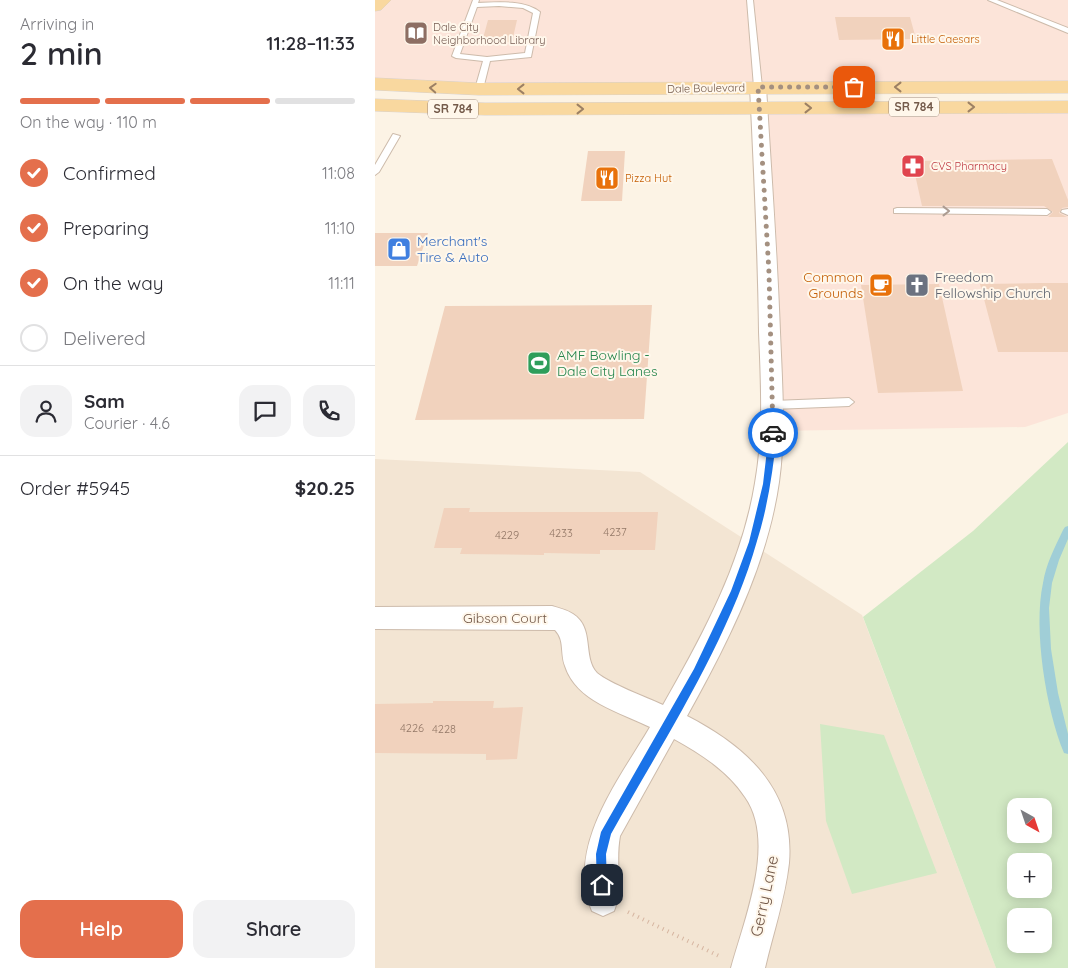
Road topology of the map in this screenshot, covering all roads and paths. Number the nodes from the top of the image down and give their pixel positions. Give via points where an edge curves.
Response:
1 (383, 0) edge
2 (750, 0) edge
3 (991, 0) edge
4 (475, 3) edge
5 (375, 6) edge
6 (1068, 31) edge
7 (487, 58) junction
8 (379, 84) edge
9 (1068, 87) edge
10 (479, 89) junction
11 (759, 97) junction
12 (375, 104) edge
13 (1068, 107) edge
14 (396, 136) dead end
15 (375, 172) edge
16 (897, 211) dead end
17 (1047, 212) dead end
18 (849, 402) dead end
19 (773, 405) junction
20 (375, 618) edge
21 (670, 722) junction
22 (603, 900) joint
23 (737, 964) edge

1 - 5 main road
2 - 11 lane
3 - 6 lane
4 - 7 lane via 456,56
4 - 7 lane via 519,4 537,12 528,55
7 - 10 lane
10 -> 8 main road, Dale Boulevard / SR 784
9 -> 11 main road, Dale Boulevard / SR 784
11 -> 10 main road, Dale Boulevard / SR 784
12 -> 11 main road, Dale Boulevard / SR 784 via 485,109
11 -> 13 main road, Dale Boulevard / SR 784
11 - 19 street
14 - 15 lane
16 -> 17 lane
18 - 19 lane
19 - 21 street via 767,484 753,542 706,656
20 - 21 street, Gibson Court via 552,617 562,620 573,632 576,666 581,675 605,692
21 - 22 street via 606,832 601,854
21 - 23 street, Gerry Lane via 742,768 759,790 771,818 774,835 772,867
22 - 23 path

